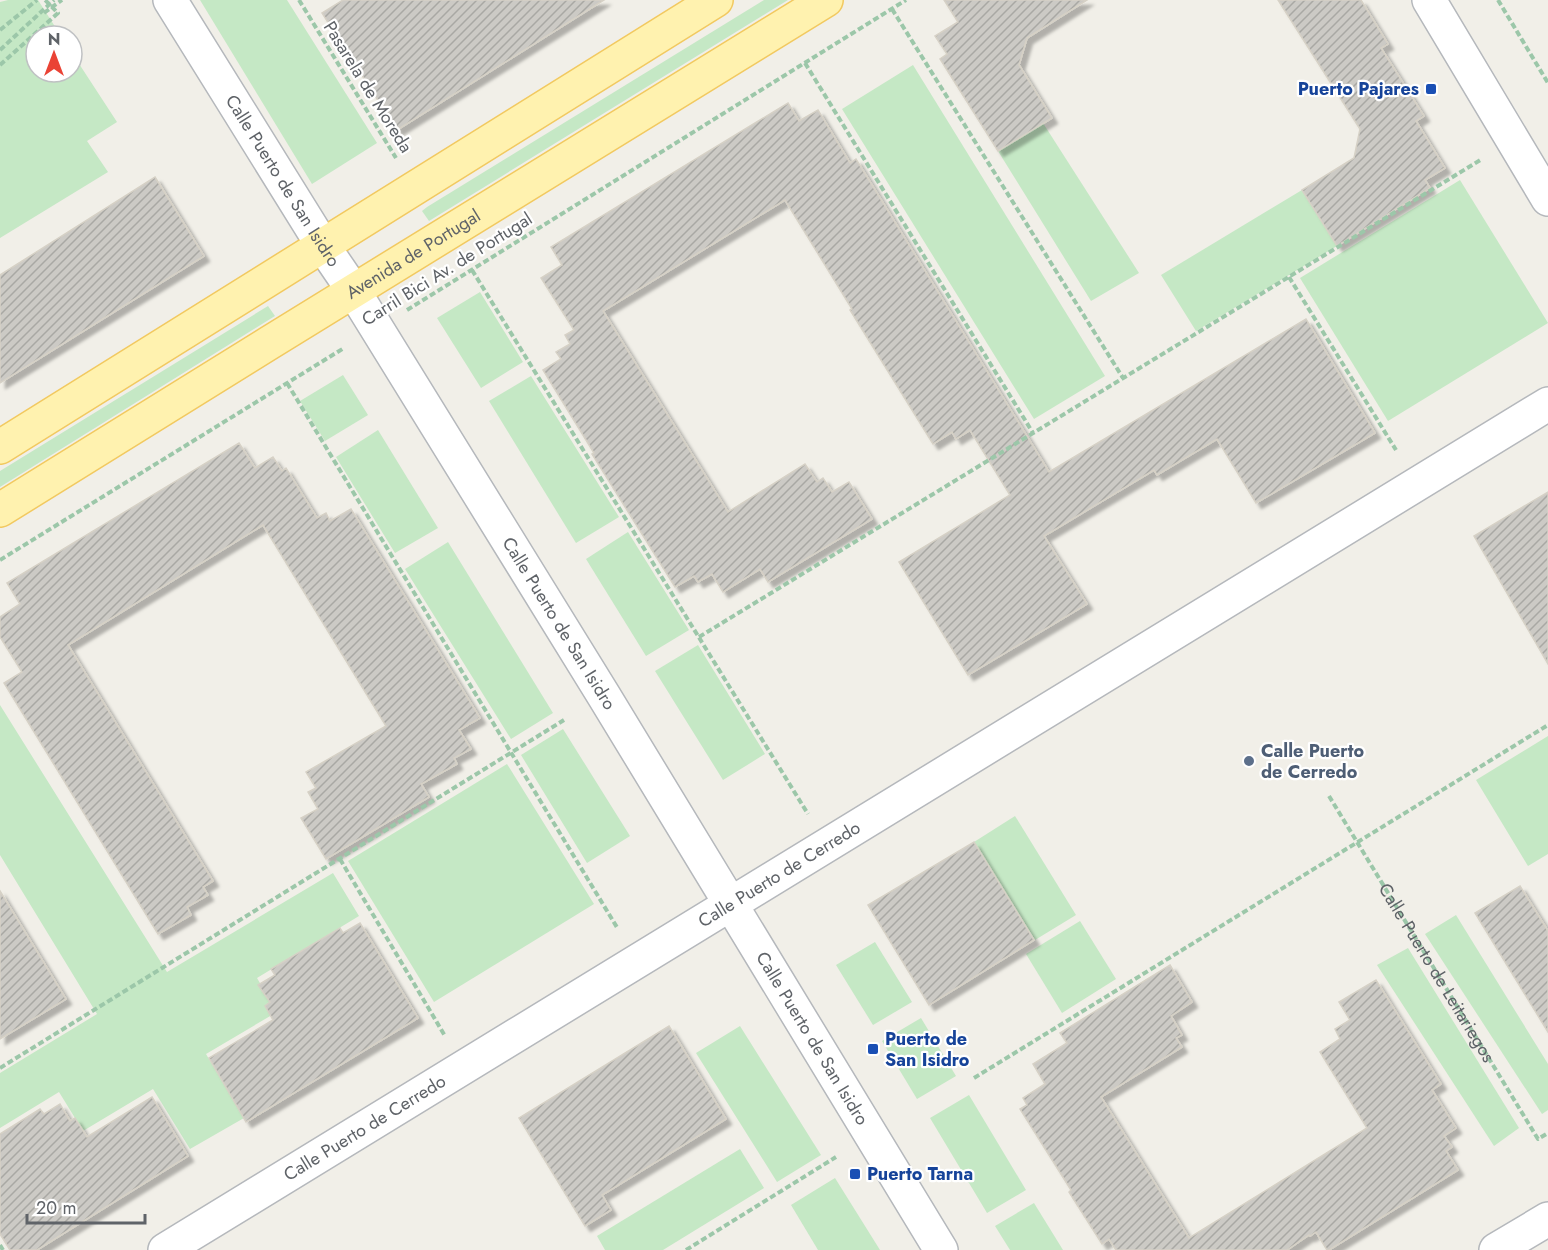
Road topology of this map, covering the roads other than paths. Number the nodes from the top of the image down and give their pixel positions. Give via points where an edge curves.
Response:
1 (170, 0) edge
2 (716, 0) edge
3 (826, 0) edge
4 (1429, 0) edge
5 (1548, 199) edge
6 (323, 246) junction
7 (353, 290) junction
8 (1548, 404) edge
9 (0, 447) edge
10 (0, 510) edge
11 (731, 905) junction
12 (1548, 1219) edge
13 (165, 1250) edge
14 (941, 1250) edge
15 (1496, 1250) edge

1 - 6 street, Calle Puerto de San Isidro
2 - 6 main road
3 - 7 main road, Avenida de Portugal
4 - 5 street
6 - 7 street, Calle Puerto de San Isidro
6 - 9 main road
7 - 10 main road, Avenida de Portugal
7 - 11 street, Calle Puerto de San Isidro
8 - 11 street, Calle Puerto de Cerredo
11 - 13 street, Calle Puerto de Cerredo
11 - 14 street, Calle Puerto de San Isidro
12 - 15 street

